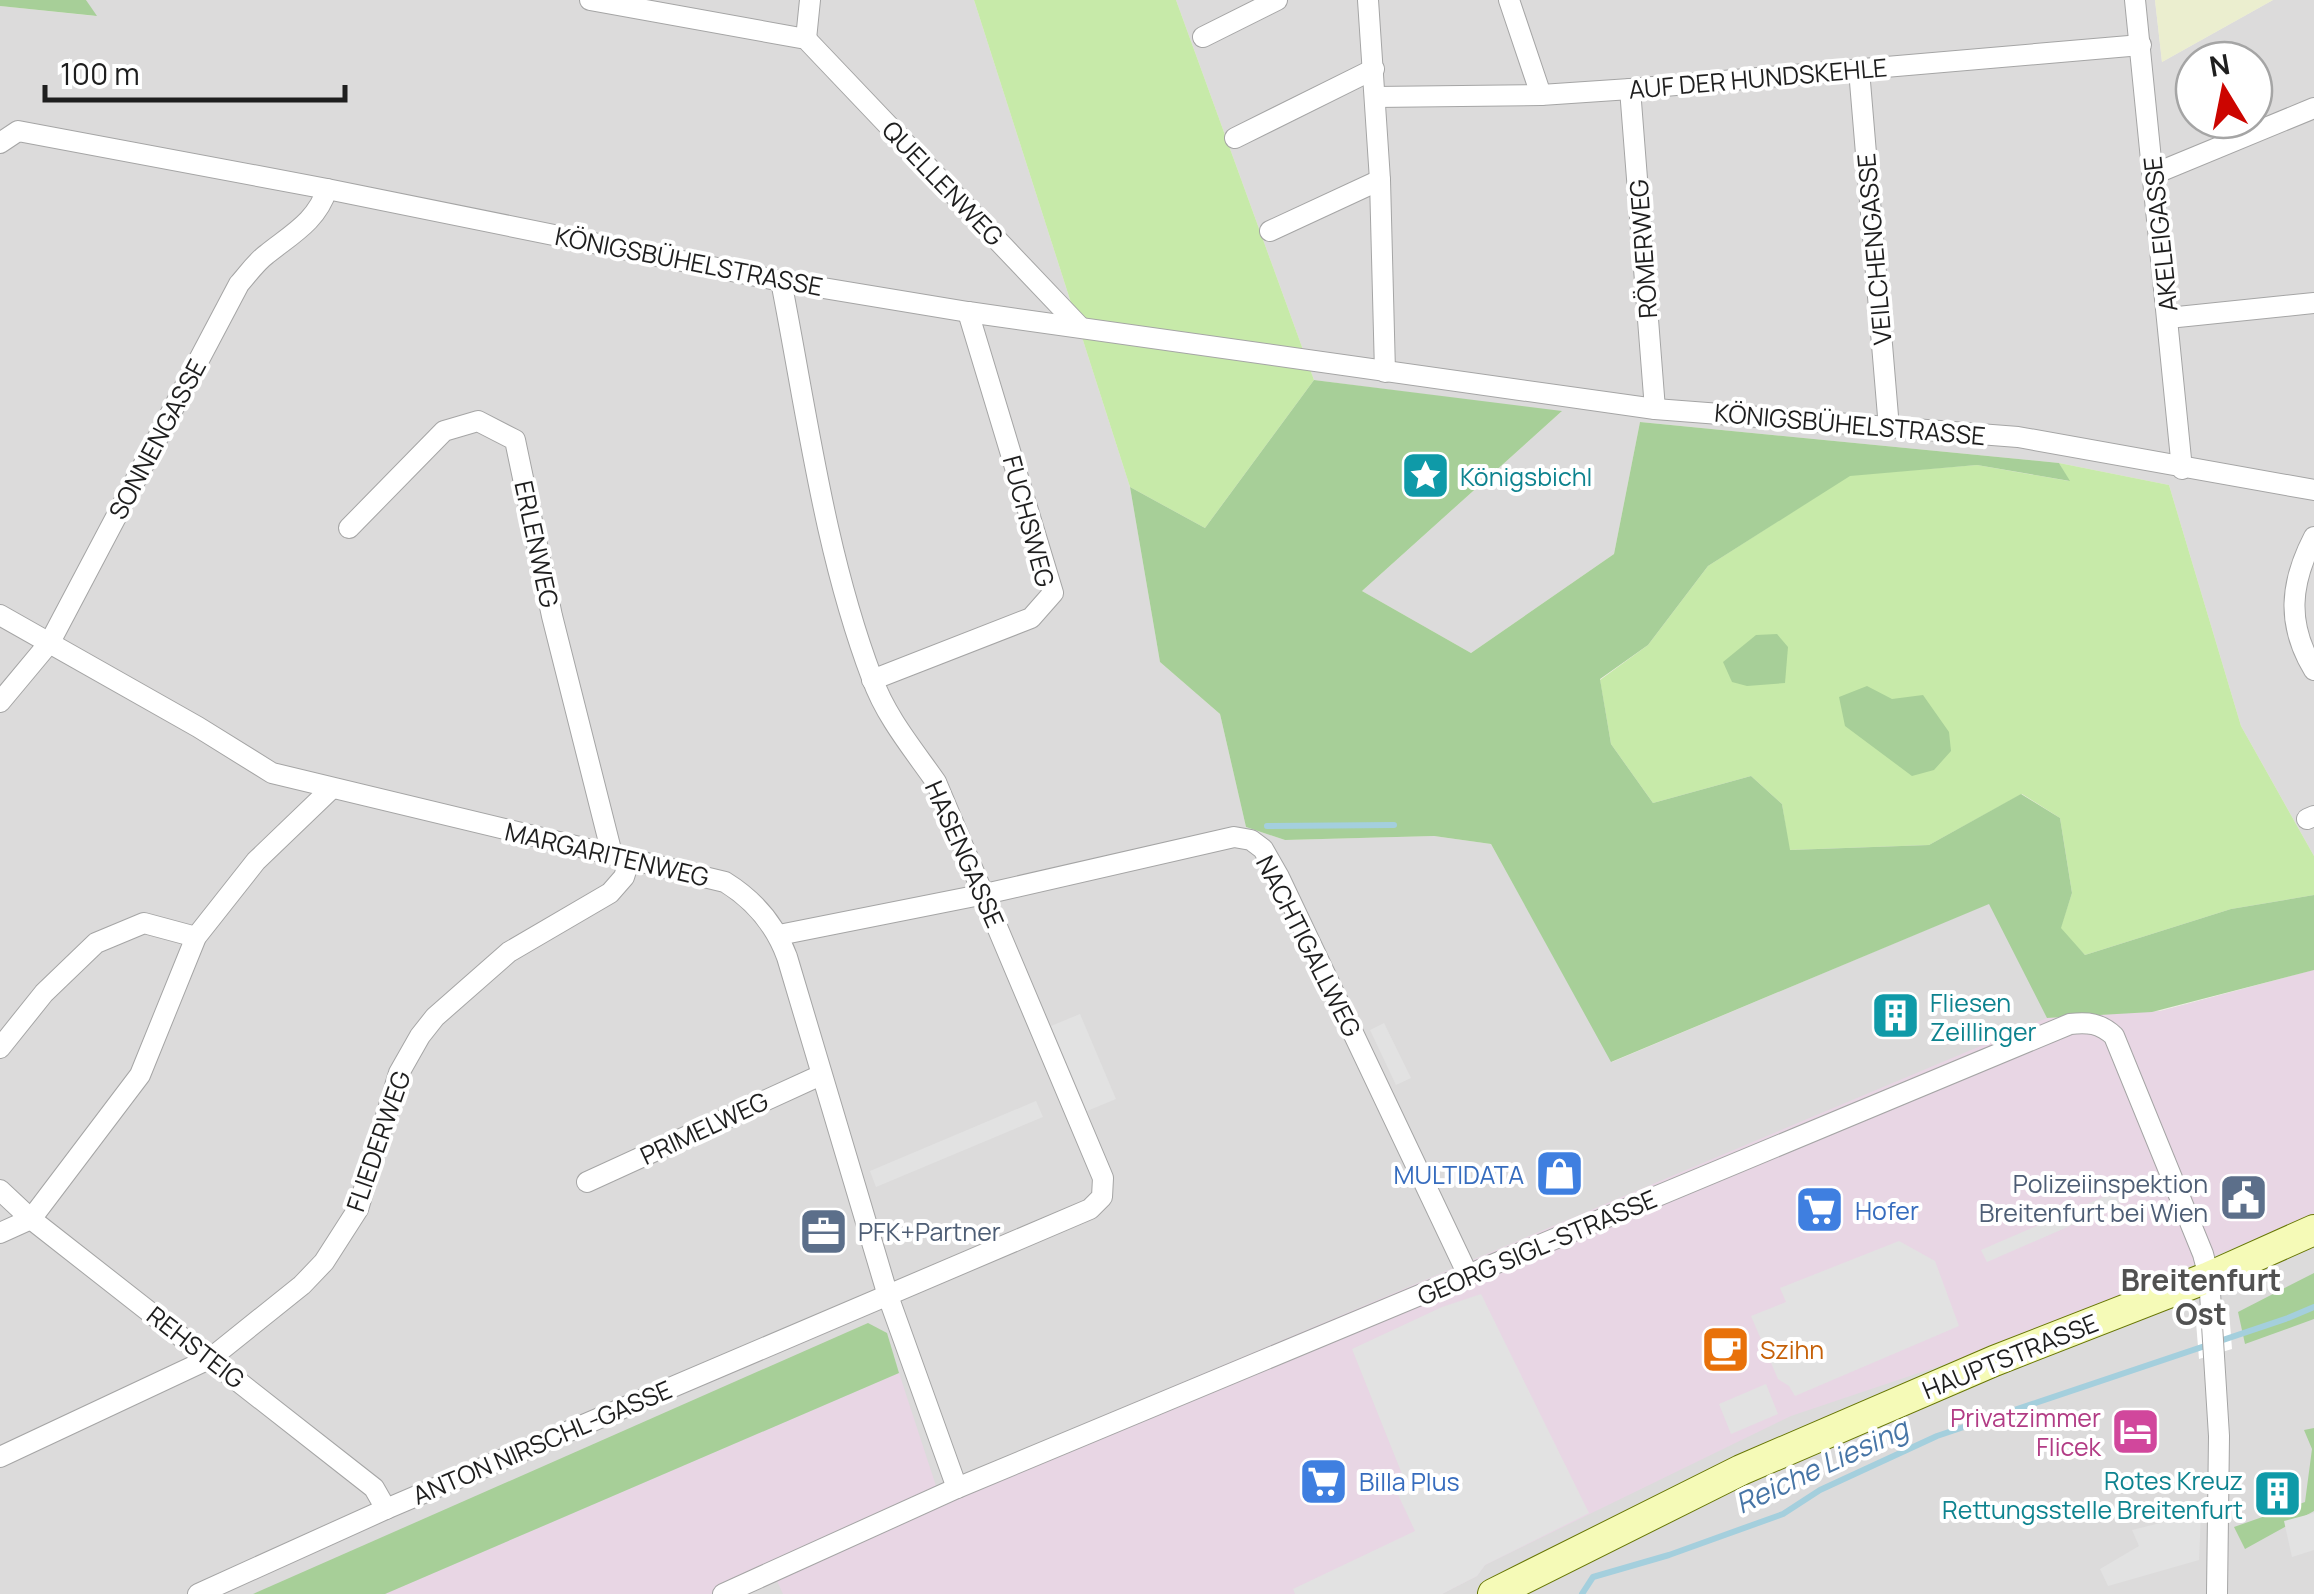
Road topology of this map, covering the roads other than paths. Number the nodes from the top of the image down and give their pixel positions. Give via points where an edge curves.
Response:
1 (590, 0) edge
2 (810, 0) edge
3 (1277, 0) edge
4 (1368, 0) edge
5 (1509, 0) edge
6 (2136, 0) edge
7 (625, 2) edge
8 (1203, 38) dead end
9 (806, 39) junction
10 (2141, 46) junction
11 (1374, 70) junction
12 (1860, 70) junction
13 (1630, 89) junction
14 (1541, 94) junction
15 (1376, 97) junction
16 (2314, 108) edge
17 (1235, 138) dead end
18 (0, 142) edge
19 (2154, 174) junction
20 (1380, 180) junction
21 (328, 189) junction
22 (1270, 232) dead end
23 (781, 281) junction
24 (2314, 303) edge
25 (968, 312) junction
26 (2168, 318) junction
27 (1080, 327) junction
28 (1385, 372) junction
29 (1655, 409) junction
30 (1889, 428) junction
31 (2182, 469) junction
32 (2314, 490) edge
33 (350, 528) dead end
34 (2314, 537) edge
35 (0, 615) edge
36 (50, 642) junction
37 (2314, 670) edge
38 (872, 680) junction
39 (0, 702) edge
40 (331, 789) junction
41 (620, 856) junction
42 (985, 894) junction
43 (779, 935) junction
44 (196, 937) junction
45 (0, 1048) edge
46 (821, 1074) junction
47 (587, 1182) dead end
48 (0, 1190) edge
49 (31, 1218) junction
50 (2314, 1230) edge
51 (0, 1233) edge
52 (1468, 1275) junction
53 (2208, 1277) junction
54 (888, 1296) junction
55 (210, 1358) junction
56 (0, 1457) edge
57 (957, 1488) junction
58 (386, 1509) junction
59 (764, 1586) edge
60 (198, 1594) edge
61 (723, 1594) edge
62 (1493, 1594) edge
63 (2218, 1594) edge

1 - 7 street
2 - 9 street
3 - 8 street
4 - 11 street
5 - 14 street
6 - 10 street, AKELEIGASSE
7 - 9 street
9 - 27 street, QUELLENWEG
10 - 12 street, AUF DER HUNDSKEHLE
10 - 19 street, AKELEIGASSE
11 - 15 street
11 - 17 street
12 - 13 street, AUF DER HUNDSKEHLE
12 - 30 street, VEILCHENGASSE
13 - 14 street, AUF DER HUNDSKEHLE
13 - 29 street, RÖMERWEG
14 - 15 street, AUF DER HUNDSKEHLE
15 - 20 street
16 - 19 street
18 - 21 street, KÖNIGSBÜHELSTRASSE via 18,131
19 - 26 street, AKELEIGASSE
20 - 22 street
20 - 28 street
21 - 23 street, KÖNIGSBÜHELSTRASSE
21 - 36 street, SONNENGASSE via 322,207 239,284
23 - 25 street, KÖNIGSBÜHELSTRASSE
23 - 38 street, HASENGASSE via 834,552
24 - 26 street
25 - 27 street, KÖNIGSBÜHELSTRASSE
25 - 38 street, FUCHSWEG via 1053,593 1031,618
26 - 31 street, AKELEIGASSE
27 - 28 street, KÖNIGSBÜHELSTRASSE
28 - 29 street, KÖNIGSBÜHELSTRASSE
29 - 30 street, KÖNIGSBÜHELSTRASSE
30 - 31 street, KÖNIGSBÜHELSTRASSE via 2018,437
31 - 32 street, KÖNIGSBÜHELSTRASSE
33 - 41 street, ERLENWEG via 444,431 478,420 515,440 552,616
34 - 37 street via 2293,588 2301,644
35 - 36 street, MARGARITENWEG
36 - 39 street, SONNENGASSE
36 - 40 street, MARGARITENWEG via 272,773
38 - 42 street, HASENGASSE via 936,782
40 - 41 street, MARGARITENWEG
40 - 44 street via 256,860
41 - 43 street, MARGARITENWEG via 725,882 745,894
41 - 55 street, FLIEDERWEG via 624,877 610,893 510,952 435,1018 399,1073 350,1224 302,1285
42 - 43 street, NACHTIGALLWEG
42 - 52 street, NACHTIGALLWEG via 1234,837 1251,840 1263,850
42 - 54 street, HASENGASSE via 1103,1178 1102,1197 1090,1209
43 - 46 street, MARGARITENWEG
44 - 45 street via 144,923 96,943
44 - 49 street via 140,1075
46 - 47 street, PRIMELWEG
46 - 54 street, MARGARITENWEG
48 - 49 street, REHSTEIG
49 - 51 street
49 - 55 street, REHSTEIG
50 - 53 main road, HAUPTSTRASSE
52 - 53 street, GEORG SIGL-STRASSE via 2084,1022 2114,1036
52 - 57 street, GEORG SIGL-STRASSE
53 - 62 main road, HAUPTSTRASSE via 1740,1470
53 - 63 street, GEORG SIGL-STRASSE via 2219,1455
54 - 57 street, MARGARITENWEG
54 - 58 street, ANTON NIRSCHL-GASSE
55 - 56 street, FLIEDERWEG
55 - 58 street, REHSTEIG via 374,1488
57 - 59 street, GEORG SIGL-STRASSE
58 - 60 street, ANTON NIRSCHL-GASSE
59 - 61 street, GEORG SIGL-STRASSE

